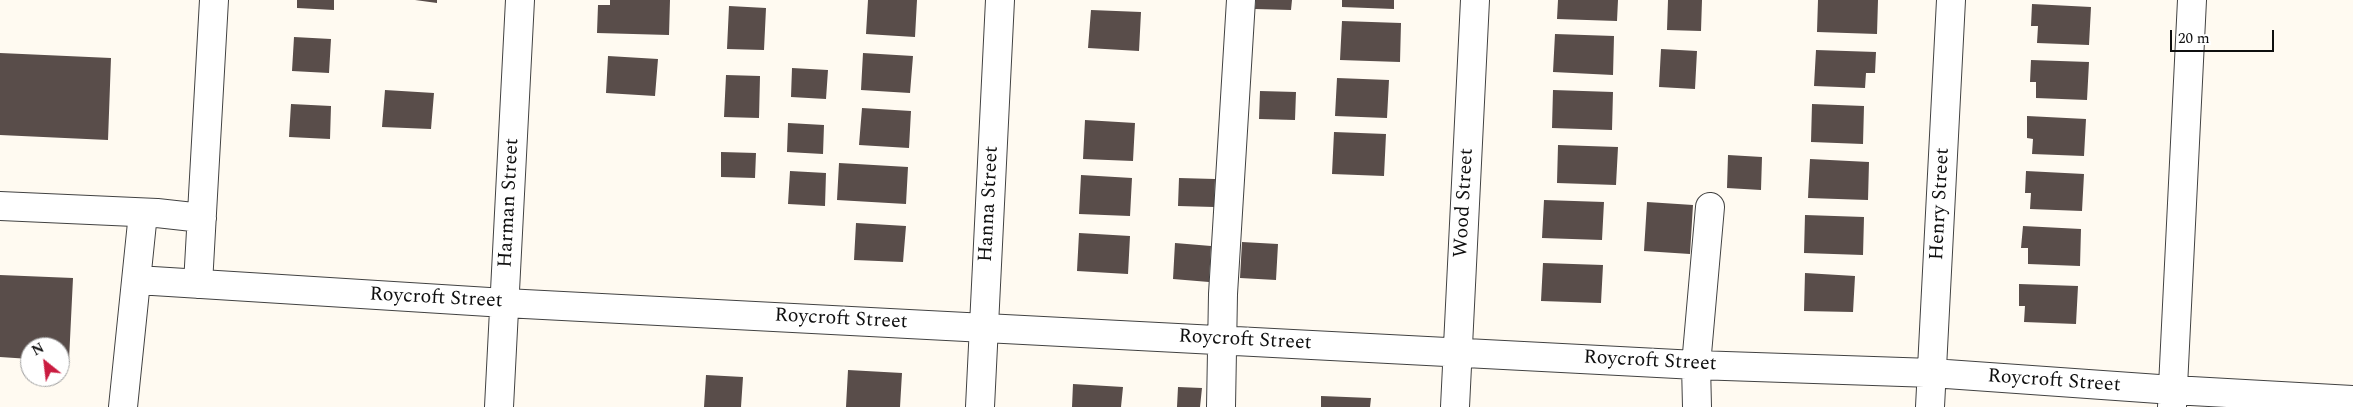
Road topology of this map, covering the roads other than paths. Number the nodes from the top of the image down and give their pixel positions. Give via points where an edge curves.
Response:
1 (214, 0) edge
2 (520, 0) edge
3 (1000, 0) edge
4 (1241, 0) edge
5 (1475, 0) edge
6 (1951, 0) edge
7 (2192, 0) edge
8 (0, 206) edge
9 (1710, 207) dead end
10 (143, 213) junction
11 (202, 218) junction
12 (137, 280) junction
13 (198, 284) junction
14 (505, 303) junction
15 (984, 327) junction
16 (1224, 340) junction
17 (1458, 352) junction
18 (1696, 366) junction
19 (1932, 373) junction
20 (2172, 399) edge
21 (2353, 400) edge
22 (123, 407) edge
23 (499, 407) edge
24 (980, 407) edge
25 (1221, 407) edge
26 (1455, 407) edge
27 (1697, 407) edge
28 (1930, 407) edge

1 - 11 street
2 - 14 street, Harman Street
3 - 15 street, Hanna Street
4 - 16 street
5 - 17 street, Wood Street
6 - 19 street, Henry Street
7 - 20 street
8 - 10 street
9 - 18 street
10 - 11 street
10 - 12 street
11 - 13 street
12 - 13 street, Roycroft Street
12 - 22 street
13 - 14 street, Roycroft Street
14 - 15 street, Roycroft Street
14 - 23 street, Harman Street
15 - 16 street, Roycroft Street
15 - 24 street, Hanna Street
16 - 17 street, Roycroft Street
16 - 25 street
17 - 18 street, Roycroft Street
17 - 26 street, Wood Street
18 - 19 street, Roycroft Street
18 - 27 street
19 - 20 street, Roycroft Street
19 - 28 street, Henry Street
20 - 21 street, Roycroft Street

